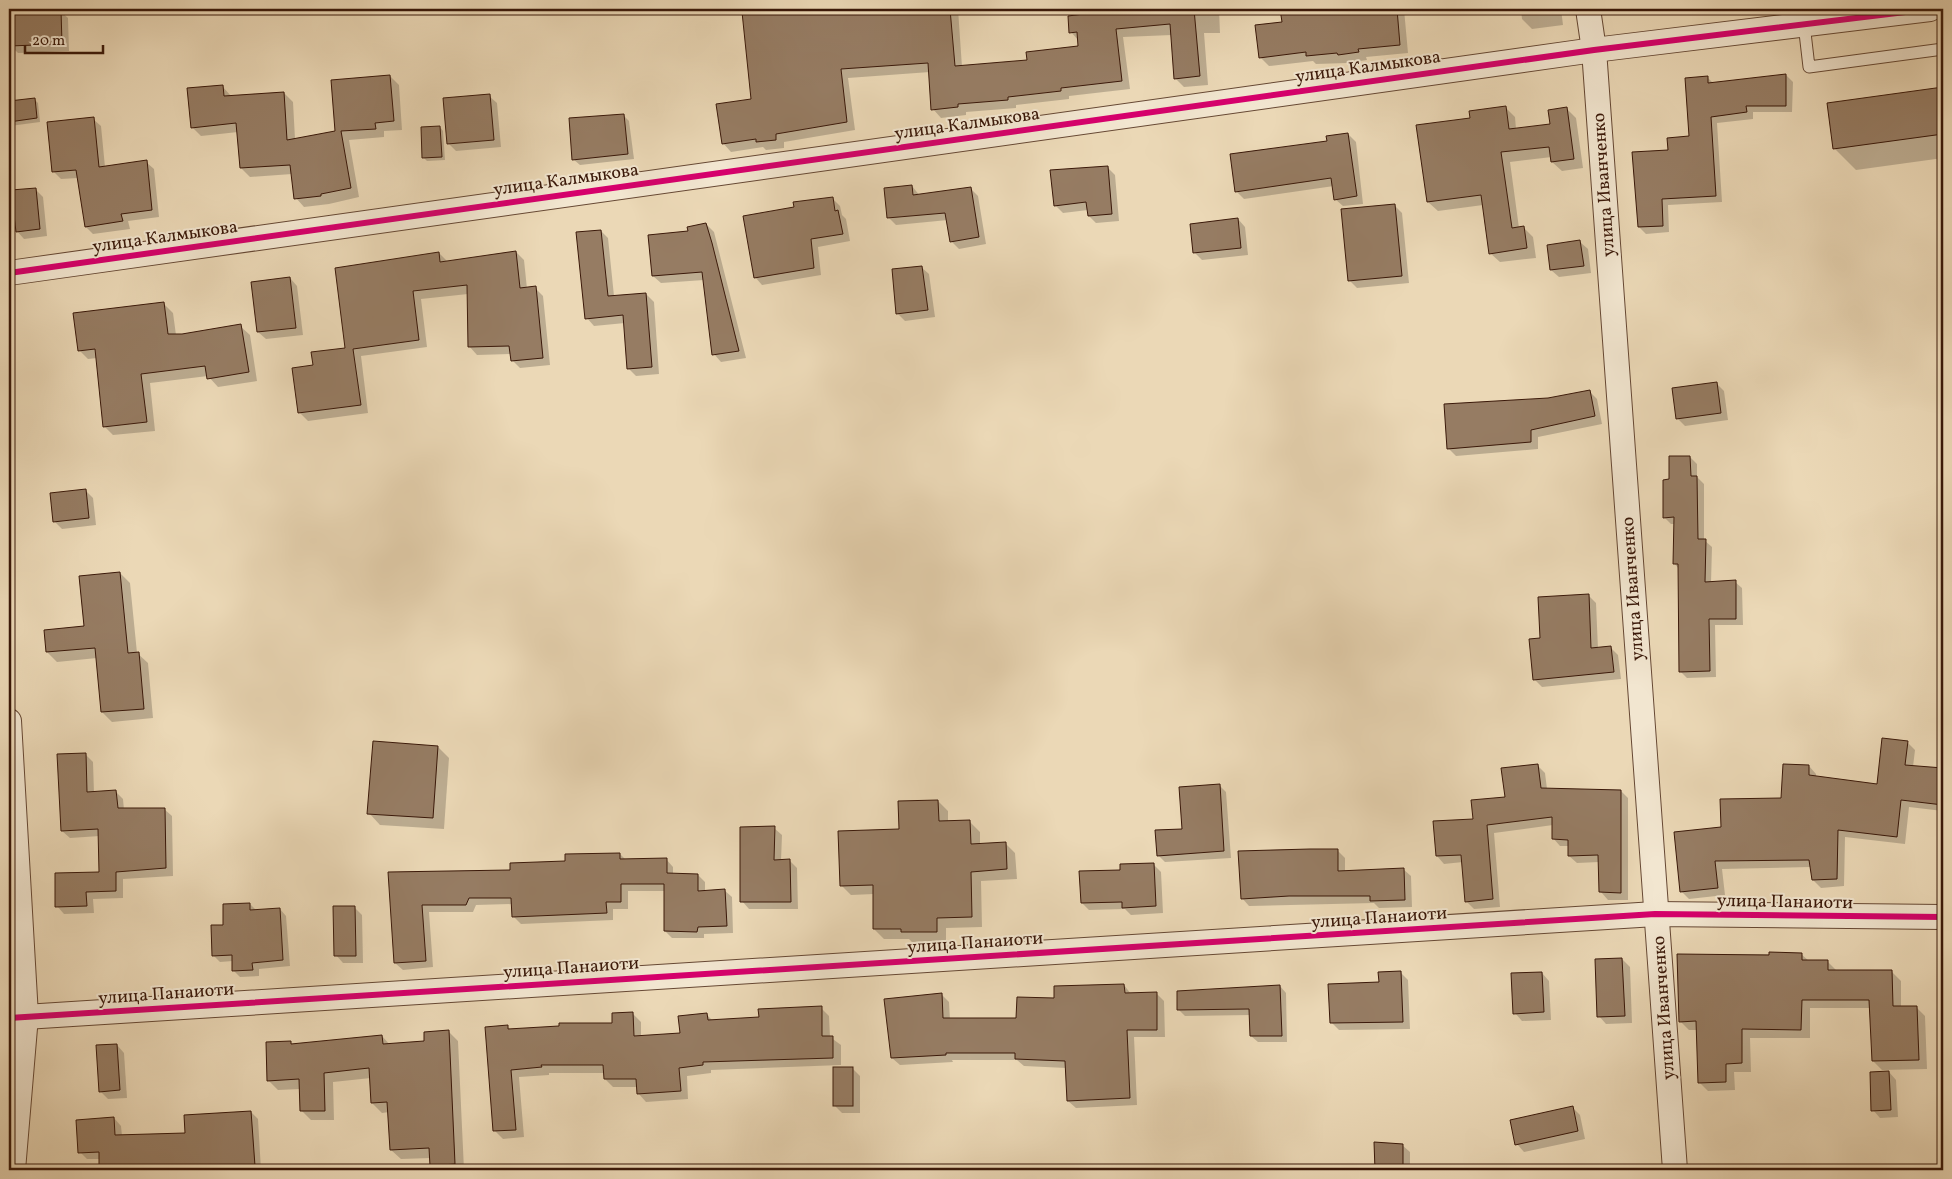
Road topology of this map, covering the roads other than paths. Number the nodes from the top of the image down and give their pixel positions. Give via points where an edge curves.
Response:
1 (1588, 9) edge
2 (1930, 9) edge
3 (1804, 24) junction
4 (1943, 49) edge
5 (1594, 50) junction
6 (9, 273) edge
7 (9, 721) edge
8 (1655, 914) junction
9 (1943, 917) edge
10 (17, 1017) edge
11 (13, 1170) edge
12 (1675, 1170) edge

1 - 5 street, улица Иванченко
2 - 3 street, улица Калмыкова
3 - 4 lane via 1809,67
3 - 5 street, улица Калмыкова
5 - 6 street, улица Калмыкова
5 - 8 street, улица Иванченко
7 - 10 street
8 - 9 street, улица Панаиоти
8 - 10 street, улица Панаиоти
8 - 12 street, улица Иванченко
10 - 11 street

